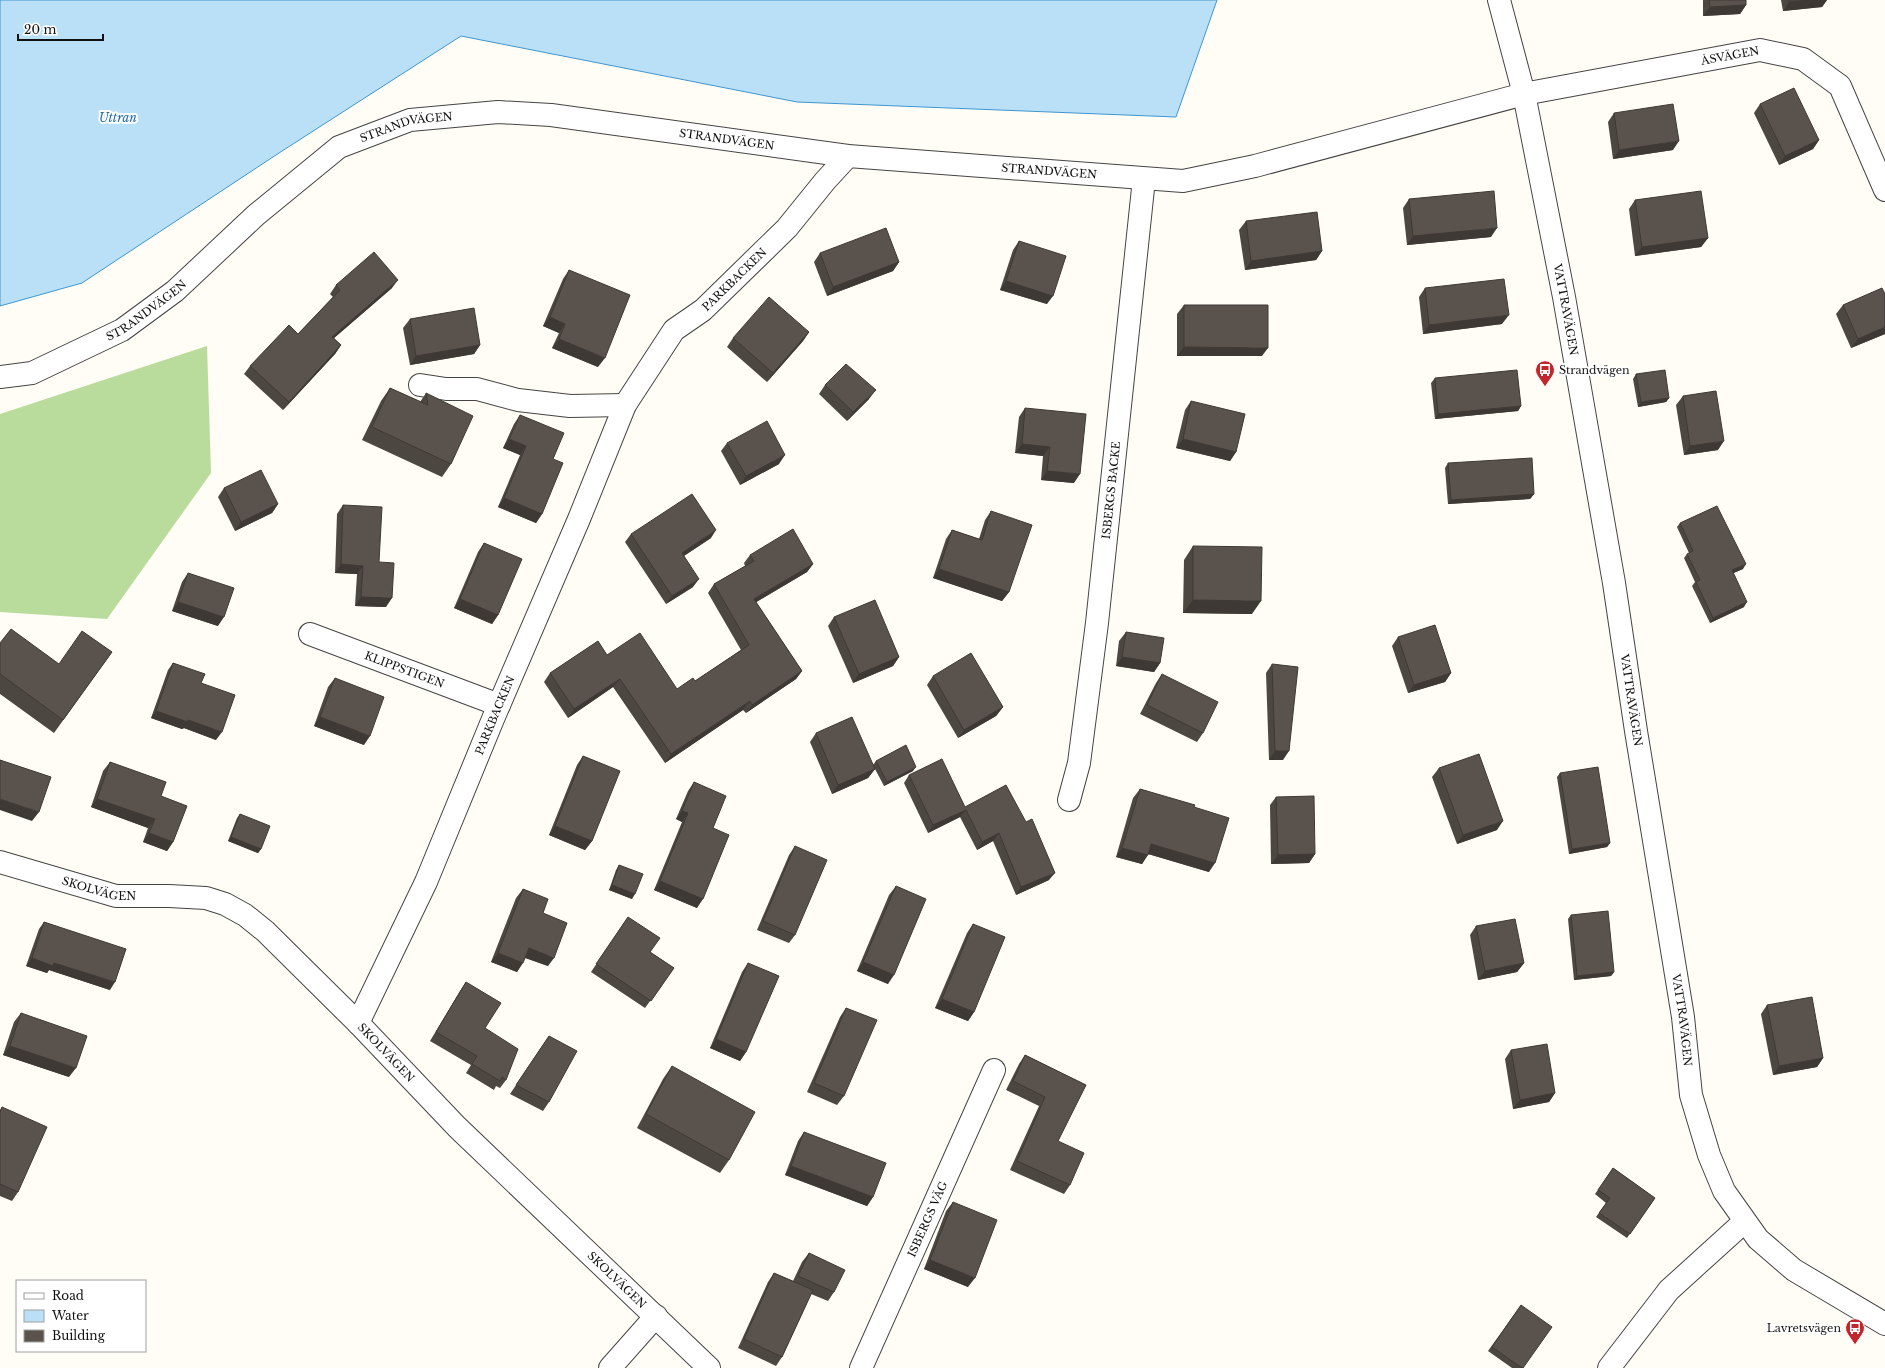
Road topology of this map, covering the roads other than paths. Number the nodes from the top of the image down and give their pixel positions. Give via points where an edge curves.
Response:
1 (1498, 0) edge
2 (1524, 94) junction
3 (848, 156) junction
4 (1144, 179) junction
5 (1885, 190) edge
6 (0, 378) edge
7 (420, 385) dead end
8 (625, 404) junction
9 (310, 634) dead end
10 (499, 705) junction
11 (1069, 800) dead end
12 (0, 862) edge
13 (358, 1023) junction
14 (994, 1070) dead end
15 (1744, 1222) junction
16 (656, 1316) junction
17 (1885, 1324) edge
18 (610, 1368) edge
19 (709, 1368) edge
20 (861, 1368) edge
21 (1609, 1368) edge

1 - 2 street, VATTRAVÄGEN
2 - 4 street, STRANDVÄGEN via 1256,166 1182,182
2 - 5 street, ÅSVÄGEN via 1760,50 1803,59 1840,86
2 - 15 street, VATTRAVÄGEN via 1564,297 1614,582 1683,1017 1691,1095 1709,1155 1724,1191
3 - 4 street, STRANDVÄGEN
3 - 6 street, STRANDVÄGEN via 551,115 498,112 410,120 339,147 256,215 175,291 122,330 32,372
3 - 8 street, PARKBACKEN via 787,228 703,310 674,330
4 - 11 street, ISBERGS BACKE via 1097,623 1079,763
7 - 8 street via 446,389 478,389 518,400 570,406
8 - 10 street, PARKBACKEN
9 - 10 street, KLIPPSTIGEN
10 - 13 street, PARKBACKEN via 426,882
12 - 13 street, SKOLVÄGEN via 116,896 206,898 225,904 265,931
13 - 16 street, SKOLVÄGEN via 457,1127
14 - 20 street, ISBERGS VÄG
15 - 17 street, VATTRAVÄGEN via 1758,1239 1794,1270
15 - 21 street via 1669,1290
16 - 18 street
16 - 19 street, SKOLVÄGEN

